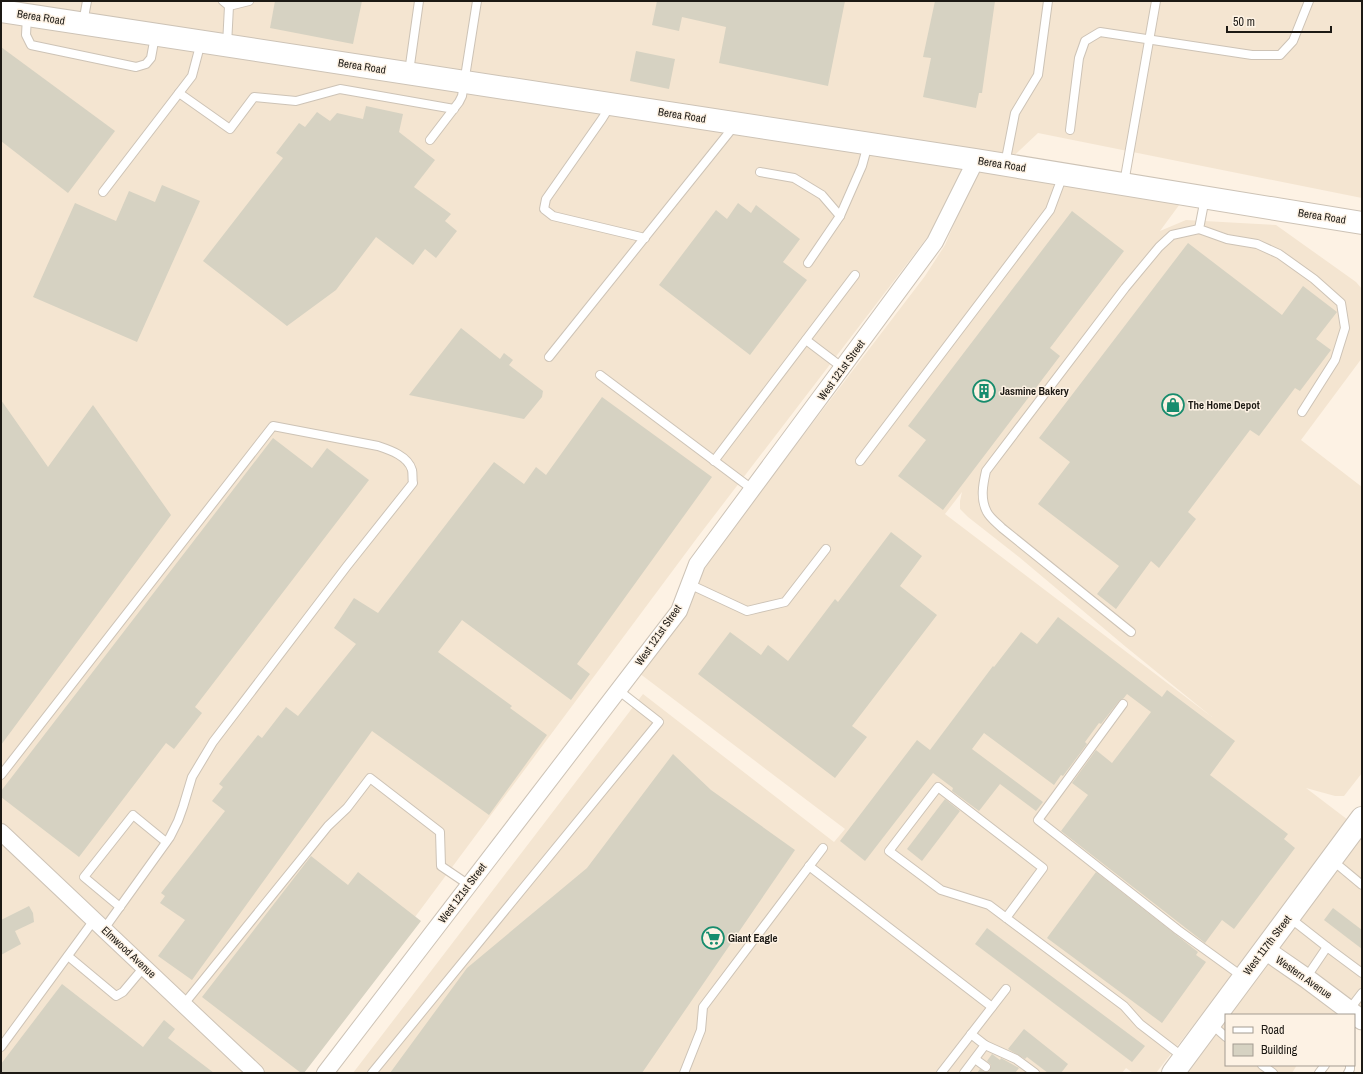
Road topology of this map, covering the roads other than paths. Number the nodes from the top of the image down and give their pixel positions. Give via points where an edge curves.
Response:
1 (87, 1) edge
2 (249, 1) edge
3 (419, 1) edge
4 (477, 1) edge
5 (1048, 1) edge
6 (1156, 1) edge
7 (1309, 1) edge
8 (226, 4) edge
9 (1, 11) edge
10 (27, 15) junction
11 (83, 24) junction
12 (155, 35) junction
13 (1149, 40) junction
14 (201, 42) junction
15 (227, 46) junction
16 (409, 73) junction
17 (464, 82) junction
18 (179, 93) junction
19 (611, 104) junction
20 (454, 109) junction
21 (736, 123) junction
22 (1070, 130) dead end
23 (430, 140) dead end
24 (868, 143) junction
25 (976, 160) junction
26 (1005, 165) junction
27 (760, 172) dead end
28 (1064, 174) junction
29 (1124, 184) junction
30 (103, 192) dead end
31 (1205, 197) junction
32 (840, 216) junction
33 (1362, 223) edge
34 (1199, 229) junction
35 (645, 238) junction
36 (808, 263) dead end
37 (855, 275) dead end
38 (806, 340) junction
39 (549, 357) dead end
40 (843, 368) junction
41 (600, 375) dead end
42 (1302, 412) dead end
43 (714, 461) junction
44 (860, 461) dead end
45 (752, 489) junction
46 (826, 549) dead end
47 (689, 584) junction
48 (1130, 632) dead end
49 (618, 690) junction
50 (1123, 704) dead end
51 (1, 775) edge
52 (1361, 822) edge
53 (1, 832) edge
54 (166, 842) junction
55 (823, 848) dead end
56 (1331, 859) junction
57 (809, 866) junction
58 (469, 885) junction
59 (1362, 885) edge
60 (120, 907) junction
61 (1288, 917) junction
62 (1006, 918) junction
63 (99, 924) junction
64 (1327, 947) junction
65 (1264, 949) junction
66 (68, 956) junction
67 (144, 967) junction
68 (1362, 972) edge
69 (1243, 977) junction
70 (1306, 978) junction
71 (1006, 989) dead end
72 (1362, 993) edge
73 (184, 1004) junction
74 (992, 1007) junction
75 (1353, 1014) edge
76 (1358, 1018) edge
77 (1210, 1022) junction
78 (971, 1034) junction
79 (1225, 1036) edge
80 (985, 1045) junction
81 (1, 1047) edge
82 (975, 1059) junction
83 (1178, 1065) edge
84 (1263, 1066) edge
85 (986, 1067) dead end
86 (1031, 1072) edge
87 (256, 1073) edge
88 (324, 1073) edge
89 (372, 1073) edge
90 (684, 1073) edge
91 (941, 1073) edge
92 (965, 1073) edge
93 (1273, 1073) edge

1 - 11 lane
2 - 8 lane
3 - 16 lane
4 - 17 lane
5 - 26 lane via 1038,75 1014,113
6 - 13 lane
7 - 13 lane via 1293,41 1280,55 1252,55
8 - 15 lane
9 - 10 main road, Berea Road
10 - 11 main road, Berea Road
10 - 12 lane via 26,35 32,45 136,67 146,64 151,58
11 - 12 main road, Berea Road
12 - 14 main road, Berea Road
13 - 22 lane via 1100,32 1085,41 1079,58
13 - 29 lane
14 - 15 main road, Berea Road
14 - 18 lane via 192,76
15 - 16 main road, Berea Road
16 - 17 main road, Berea Road
17 - 19 main road, Berea Road
17 - 20 lane via 462,96
18 - 20 lane via 230,129 254,97 296,101 340,89
18 - 30 lane
19 - 21 main road, Berea Road
19 - 35 lane via 546,199 544,209 553,216
20 - 23 lane
21 - 24 main road, Berea Road
21 - 35 lane
24 - 25 main road, Berea Road
24 - 32 lane via 862,166
25 - 26 main road, Berea Road
25 - 40 street, West 121st Street via 935,242
26 - 28 main road, Berea Road
27 - 32 lane via 794,178 822,195
28 - 29 main road, Berea Road
28 - 44 lane via 1050,210
29 - 31 main road, Berea Road
31 - 33 main road, Berea Road
31 - 34 lane
32 - 36 lane
34 - 42 lane via 1227,239 1257,244 1279,254 1314,279 1341,303 1345,328 1335,360
34 - 48 lane via 1172,234 1159,247 986,471 982,486 986,511 1002,528
35 - 39 lane
37 - 38 lane
38 - 40 lane
38 - 43 lane
40 - 45 street, West 121st Street
41 - 43 lane
43 - 45 lane
45 - 47 street, West 121st Street via 697,564
46 - 47 lane via 785,602 747,611
47 - 49 street, West 121st Street via 679,611
49 - 58 street, West 121st Street
49 - 89 lane via 659,722
50 - 69 lane via 1038,820 1178,930
51 - 54 lane via 272,426 393,451 412,469 413,483 213,742 192,777 178,821
52 - 56 main road, West 117th Street
53 - 63 street, Elmwood Avenue
54 - 60 lane
54 - 60 lane via 133,815 84,877
55 - 57 lane
56 - 59 lane
56 - 61 main road, West 117th Street
57 - 74 lane
57 - 90 lane via 704,1006 701,1030
58 - 73 lane via 441,866 440,832 370,778
58 - 88 street, West 121st Street
60 - 63 lane
61 - 64 lane
61 - 65 main road, West 117th Street
62 - 62 lane via 989,905 941,890 889,851 938,787 1043,868
62 - 83 lane via 1124,1006
63 - 66 lane
63 - 67 street, Elmwood Avenue
64 - 68 lane
64 - 70 lane
65 - 69 main road, West 117th Street
65 - 70 street, Western Avenue
66 - 67 lane via 116,996 123,992
66 - 81 lane
67 - 73 street, Elmwood Avenue
69 - 77 main road, West 117th Street
70 - 75 street, Western Avenue
71 - 74 lane
72 - 76 lane
73 - 87 street, Elmwood Avenue
74 - 78 lane
77 - 79 lane
77 - 83 main road, West 117th Street
78 - 80 lane
78 - 91 lane
80 - 82 lane
80 - 86 lane via 1016,1059
82 - 85 lane
82 - 92 lane
84 - 93 lane

